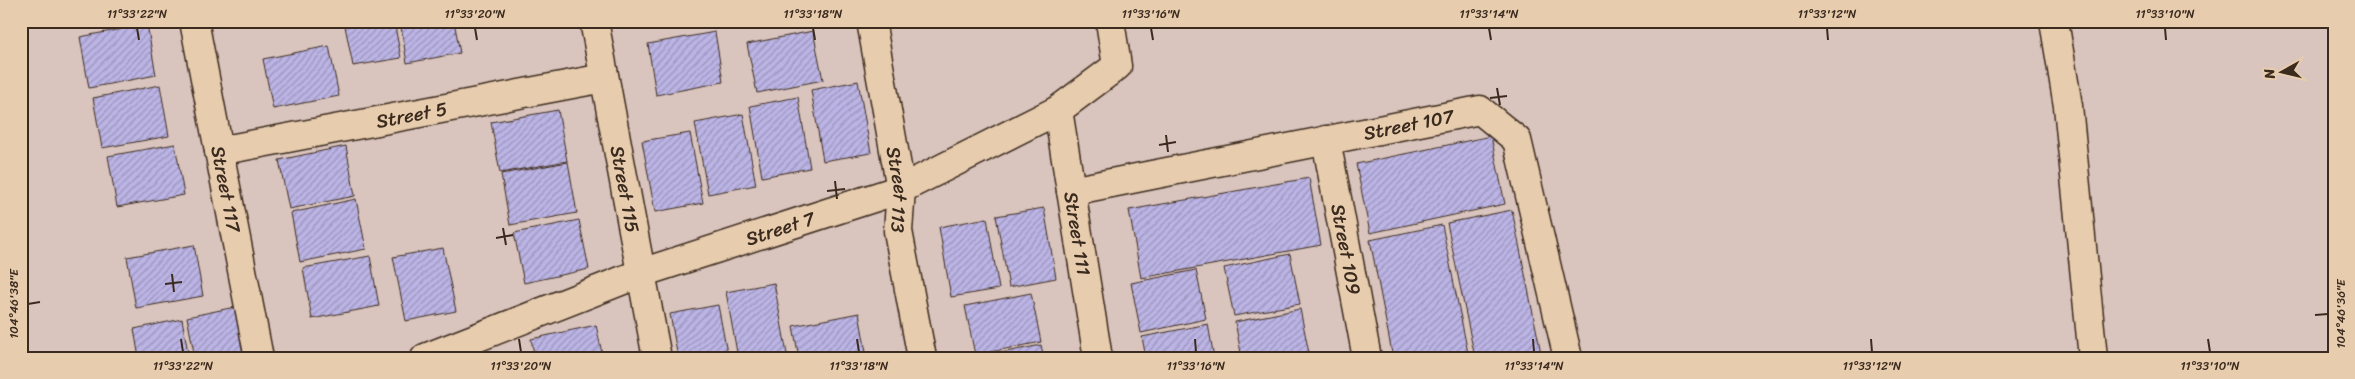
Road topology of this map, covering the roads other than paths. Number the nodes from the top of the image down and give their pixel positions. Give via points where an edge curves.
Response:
1 (194, 21) edge
2 (594, 21) edge
3 (871, 21) edge
4 (1110, 21) edge
5 (2054, 21) edge
6 (604, 78) junction
7 (1058, 110) junction
8 (1326, 140) junction
9 (219, 151) junction
10 (901, 189) junction
11 (1071, 191) junction
12 (641, 273) junction
13 (259, 358) edge
14 (425, 358) edge
15 (657, 358) edge
16 (922, 358) edge
17 (1098, 358) edge
18 (1367, 358) edge
19 (1568, 358) edge
20 (2093, 358) edge

1 - 9 street, Street 117
2 - 6 street, Street 115
3 - 10 street, Street 113
4 - 7 street, Street 7 via 1117,66
5 - 20 street via 2068,106
6 - 9 street, Street 5
6 - 12 street, Street 115
7 - 10 street, Street 7
7 - 11 street, Street 111
8 - 11 street, Street 107
8 - 18 street, Street 109
8 - 19 street, Street 107 via 1480,110 1517,140
9 - 13 street, Street 117
10 - 12 street, Street 7
10 - 16 street, Street 113 via 898,231
11 - 17 street, Street 111
12 - 14 street, Street 7
12 - 15 street, Street 115

